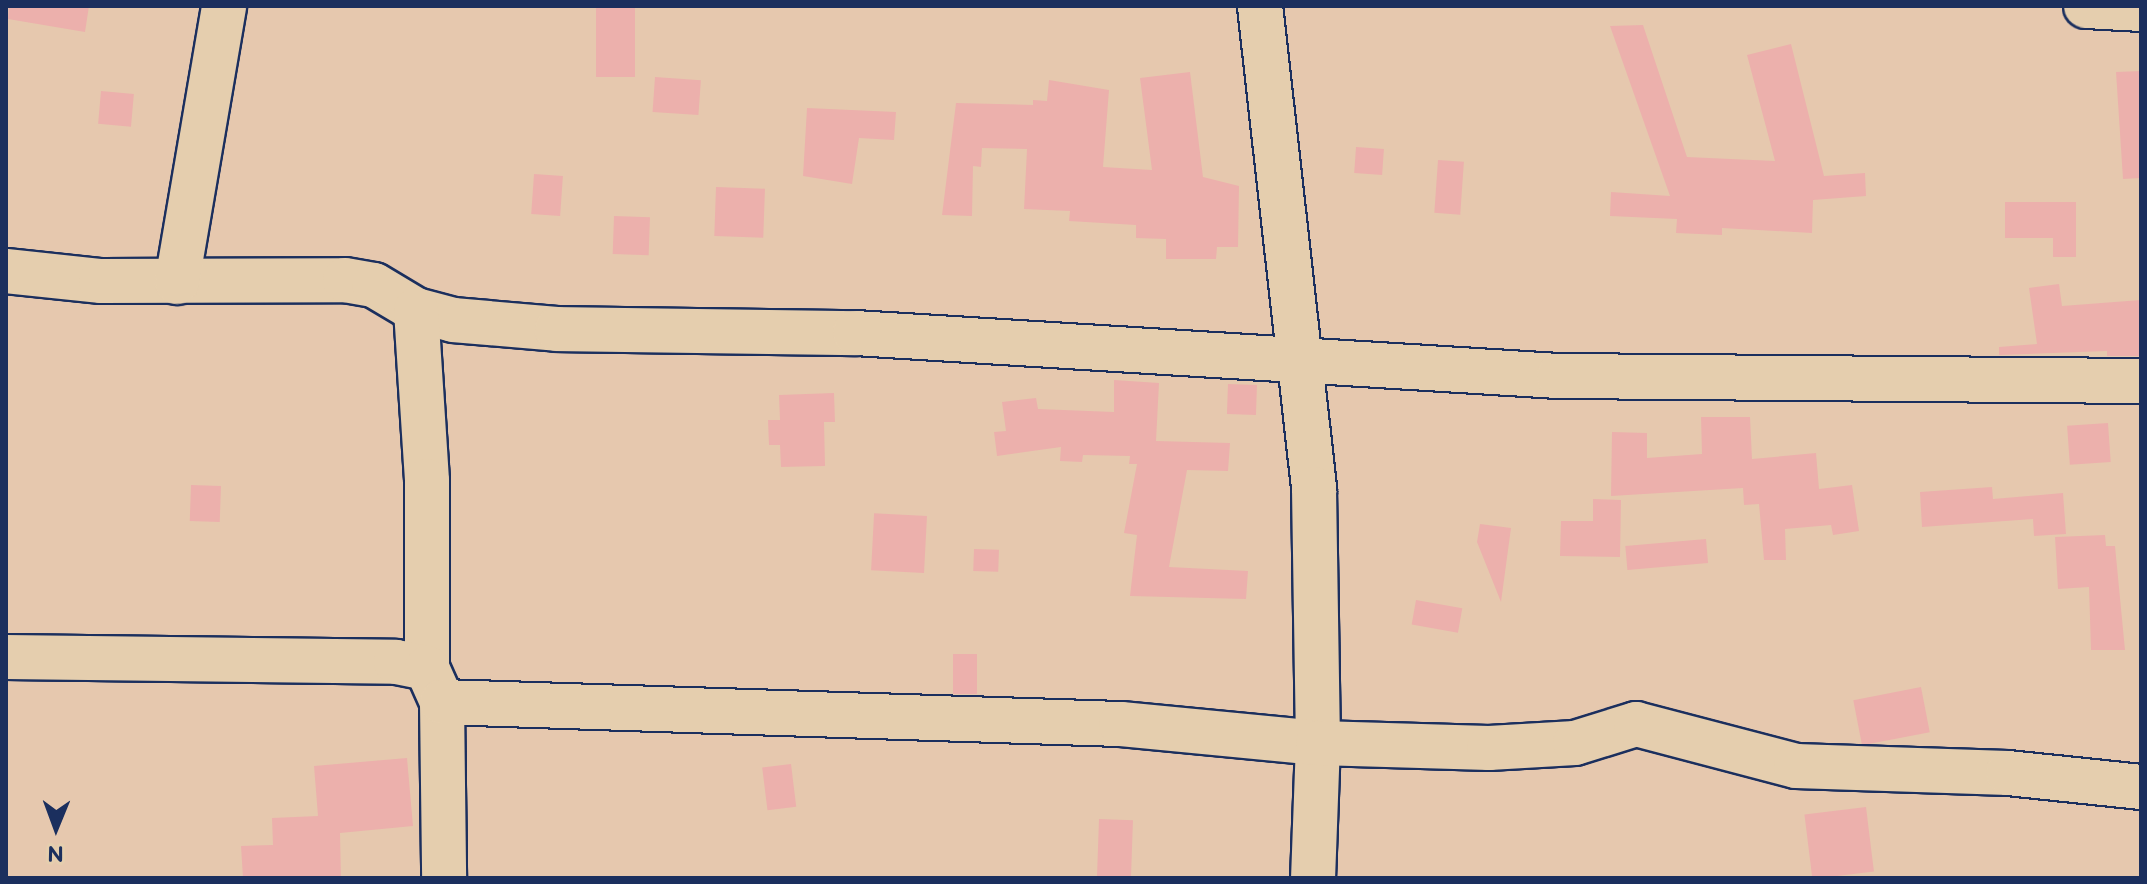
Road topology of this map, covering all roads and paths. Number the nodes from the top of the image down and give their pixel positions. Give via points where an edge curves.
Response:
1 (224, 6) edge
2 (1260, 6) edge
3 (2086, 6) edge
4 (2141, 9) edge
5 (6, 271) edge
6 (177, 282) junction
7 (416, 310) junction
8 (1303, 358) junction
9 (2141, 381) edge
10 (6, 657) edge
11 (434, 685) junction
12 (1318, 743) junction
13 (2141, 787) edge
14 (444, 878) edge
15 (1313, 878) edge

1 - 6 street
2 - 8 street
3 - 4 street
5 - 6 street
6 - 7 street via 345,280 374,285
7 - 8 street via 453,320 557,329 855,333
7 - 11 street
8 - 9 street via 1559,376
8 - 12 street via 1314,489
10 - 11 street via 396,662
11 - 12 street via 1121,724
11 - 14 street
12 - 13 street via 1518,747 1588,741 1636,724 1796,766 2008,773
12 - 15 street

